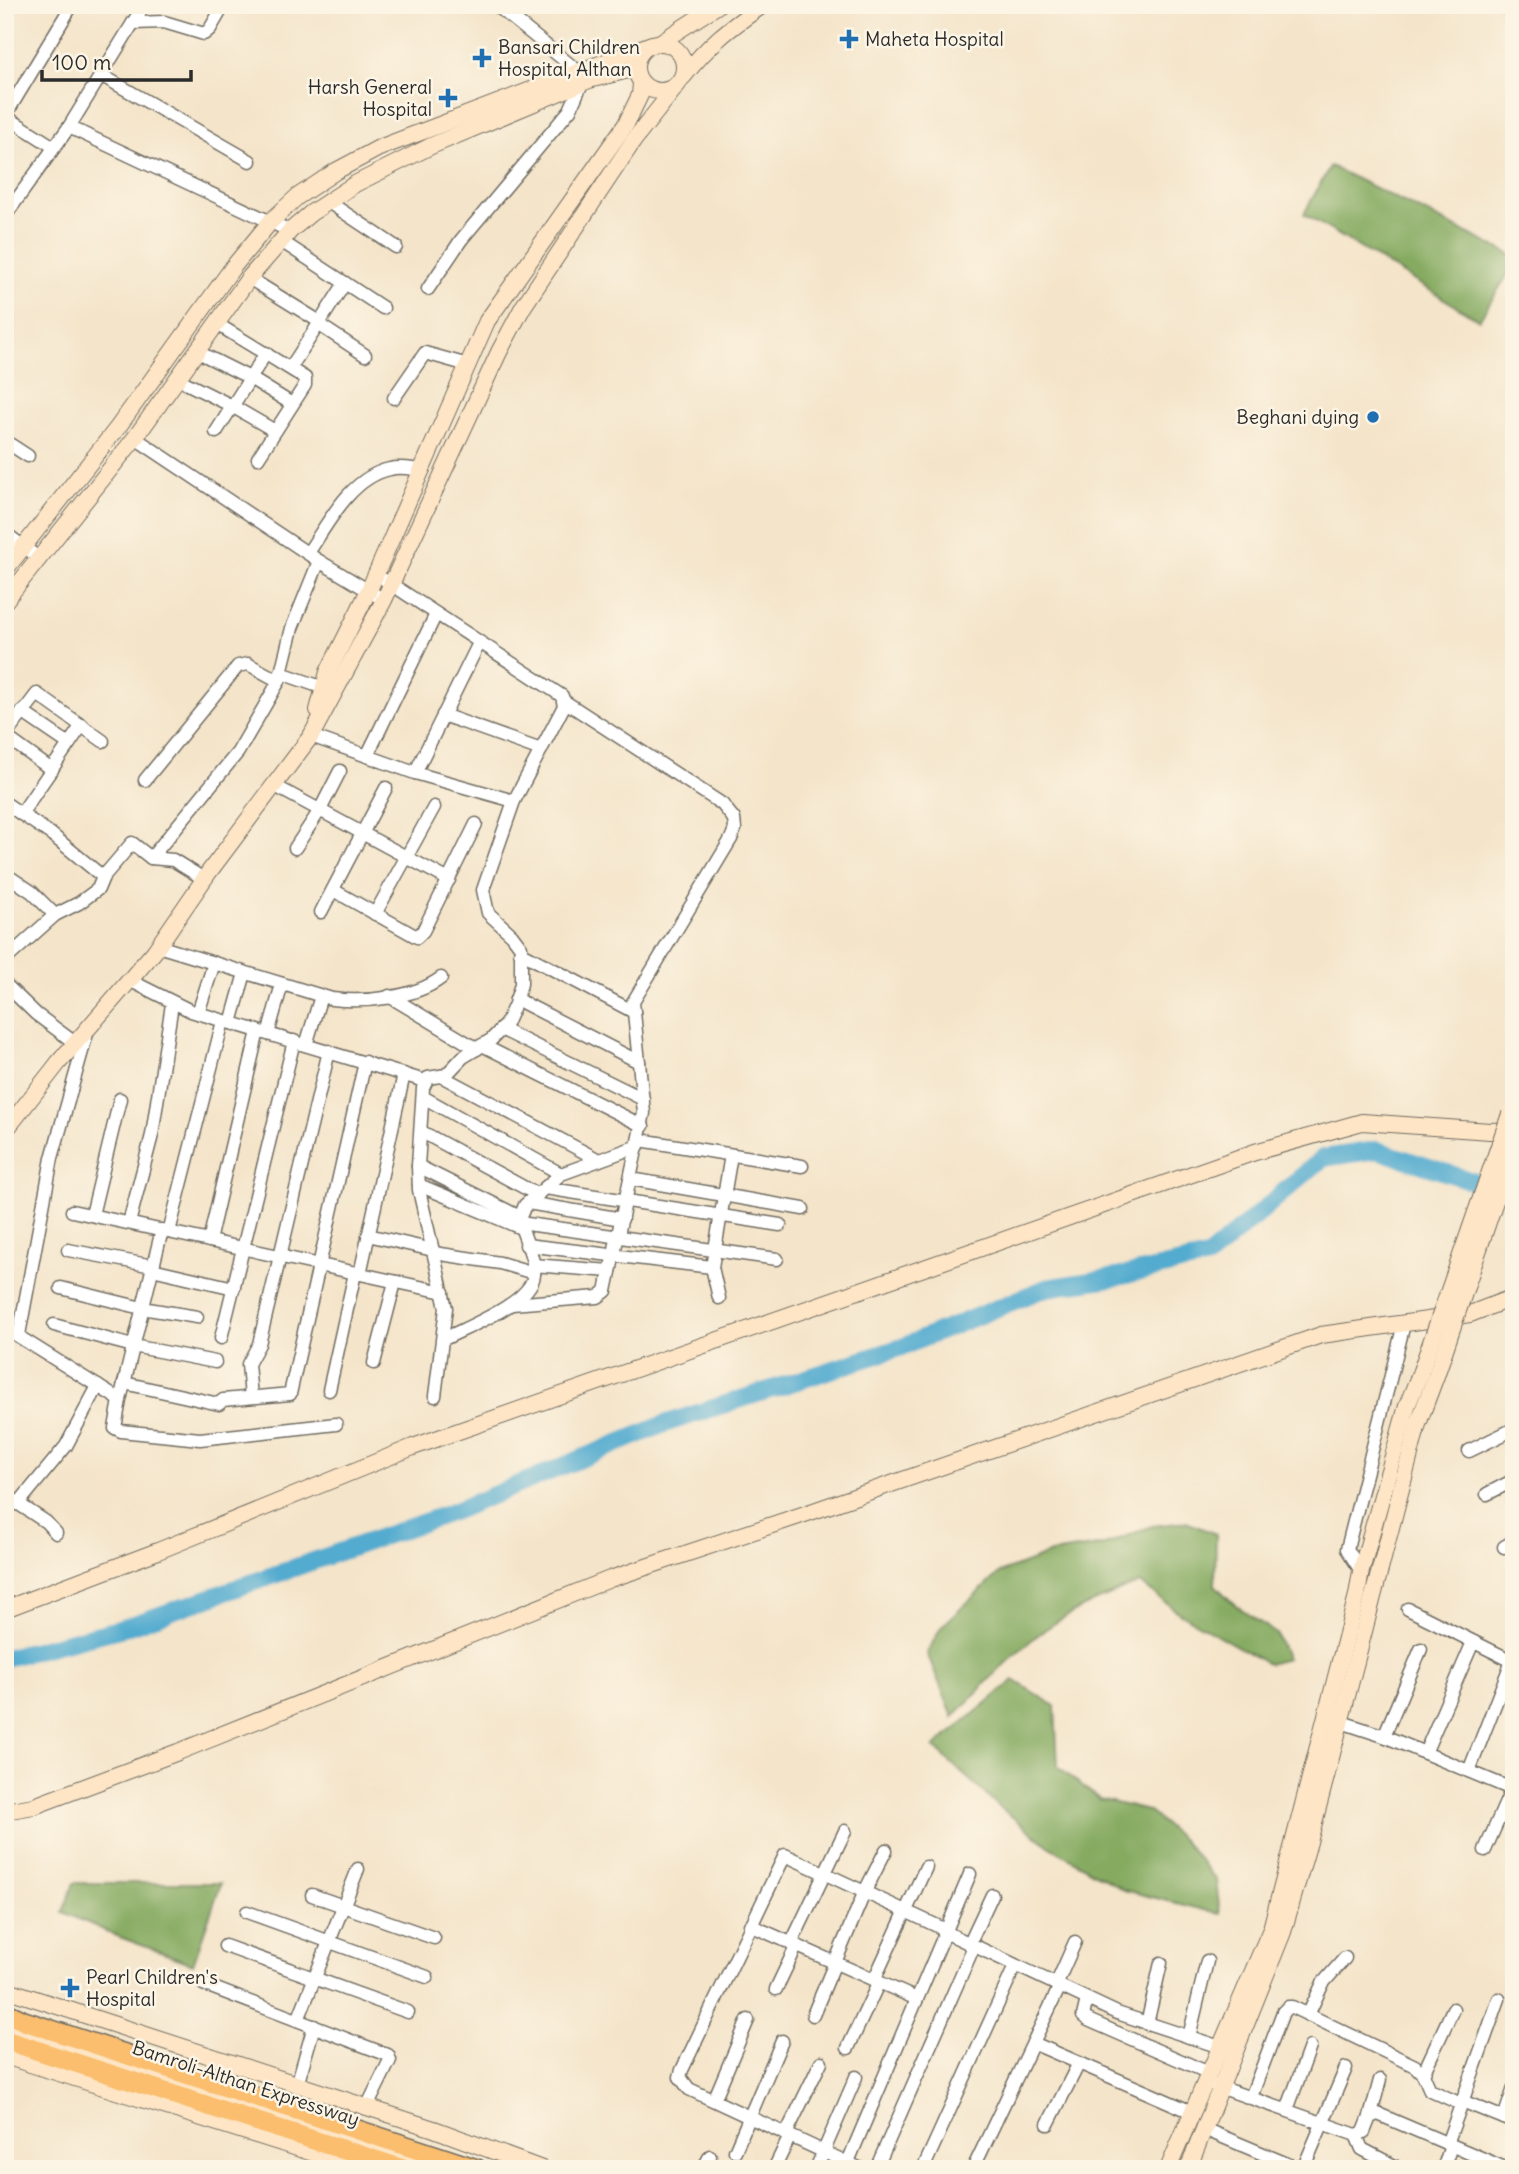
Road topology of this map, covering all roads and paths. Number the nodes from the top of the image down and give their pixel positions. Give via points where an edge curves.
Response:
1 (72, 5) edge
2 (144, 5) edge
3 (224, 5) edge
4 (496, 5) edge
5 (718, 5) edge
6 (763, 5) edge
7 (1503, 5) edge
8 (1514, 7) edge
9 (133, 23) junction
10 (655, 43) junction
11 (101, 75) junction
12 (638, 76) junction
13 (583, 78) junction
14 (680, 81) junction
15 (69, 127) junction
16 (54, 147) junction
17 (250, 161) dead end
18 (327, 201) junction
19 (5, 216) edge
20 (271, 221) junction
21 (286, 236) junction
22 (396, 247) dead end
23 (249, 278) junction
24 (345, 283) junction
25 (428, 289) dead end
26 (383, 308) dead end
27 (319, 323) junction
28 (217, 324) junction
29 (198, 352) junction
30 (266, 353) junction
31 (365, 355) dead end
32 (468, 365) junction
33 (290, 367) junction
34 (250, 378) junction
35 (178, 379) junction
36 (394, 398) dead end
37 (292, 404) junction
38 (232, 406) junction
39 (275, 431) junction
40 (216, 432) dead end
41 (135, 438) junction
42 (5, 441) edge
43 (28, 456) dead end
44 (258, 458) dead end
45 (422, 470) junction
46 (5, 533) edge
47 (24, 547) junction
48 (313, 557) junction
49 (40, 559) junction
50 (5, 570) edge
51 (376, 574) junction
52 (391, 584) junction
53 (369, 590) junction
54 (384, 600) junction
55 (5, 601) edge
56 (436, 614) junction
57 (479, 643) junction
58 (280, 677) junction
59 (324, 688) junction
60 (564, 701) junction
61 (22, 712) junction
62 (443, 715) junction
63 (82, 725) junction
64 (7, 731) edge
65 (311, 736) junction
66 (103, 741) dead end
67 (69, 744) junction
68 (541, 750) junction
69 (367, 756) junction
70 (52, 770) junction
71 (340, 771) dead end
72 (415, 773) junction
73 (145, 780) dead end
74 (275, 786) junction
75 (386, 788) dead end
76 (514, 801) junction
77 (5, 803) edge
78 (434, 807) dead end
79 (320, 810) junction
80 (21, 814) junction
81 (476, 824) dead end
82 (363, 834) junction
83 (295, 848) dead end
84 (151, 858) junction
85 (407, 858) junction
86 (5, 874) edge
87 (103, 877) junction
88 (204, 879) junction
89 (449, 880) junction
90 (333, 890) junction
91 (321, 912) dead end
92 (375, 914) junction
93 (55, 915) junction
94 (158, 946) junction
95 (520, 952) junction
96 (5, 960) edge
97 (214, 963) junction
98 (246, 973) junction
99 (441, 978) dead end
100 (129, 981) junction
101 (5, 984) edge
102 (282, 984) junction
103 (321, 996) junction
104 (389, 996) junction
105 (516, 999) junction
106 (172, 1004) junction
107 (634, 1012) junction
108 (198, 1013) junction
109 (227, 1022) junction
110 (90, 1026) junction
111 (501, 1029) junction
112 (263, 1032) junction
113 (75, 1043) junction
114 (300, 1043) junction
115 (480, 1047) junction
116 (329, 1051) junction
117 (365, 1062) junction
118 (639, 1062) junction
119 (404, 1074) junction
120 (441, 1076) junction
121 (425, 1081) junction
122 (423, 1097) junction
123 (120, 1099) dead end
124 (643, 1099) junction
125 (1512, 1108) edge
126 (643, 1126) junction
127 (1514, 1130) edge
128 (5, 1131) edge
129 (422, 1132) junction
130 (639, 1143) junction
131 (1514, 1145) edge
132 (731, 1155) junction
133 (598, 1160) junction
134 (418, 1166) junction
135 (802, 1166) dead end
136 (561, 1174) junction
137 (631, 1179) junction
138 (419, 1185) junction
139 (724, 1194) junction
140 (537, 1195) junction
141 (626, 1199) junction
142 (803, 1209) dead end
143 (72, 1211) dead end
144 (92, 1215) junction
145 (721, 1215) junction
146 (622, 1219) junction
147 (129, 1223) junction
148 (520, 1223) junction
149 (780, 1225) dead end
150 (165, 1231) junction
151 (368, 1235) junction
152 (618, 1236) junction
153 (209, 1241) junction
154 (526, 1245) junction
155 (244, 1248) junction
156 (715, 1250) junction
157 (68, 1251) dead end
158 (434, 1251) junction
159 (614, 1255) junction
160 (281, 1256) junction
161 (777, 1259) dead end
162 (320, 1265) junction
163 (153, 1267) junction
164 (712, 1267) junction
165 (534, 1269) junction
166 (610, 1271) junction
167 (358, 1273) junction
168 (395, 1282) junction
169 (61, 1288) dead end
170 (234, 1288) junction
171 (443, 1292) junction
172 (1514, 1297) edge
173 (719, 1298) dead end
174 (512, 1304) junction
175 (142, 1308) junction
176 (197, 1317) dead end
177 (1404, 1324) junction
178 (54, 1325) dead end
179 (5, 1328) edge
180 (19, 1335) junction
181 (221, 1338) dead end
182 (444, 1339) junction
183 (133, 1346) junction
184 (215, 1362) dead end
185 (374, 1363) dead end
186 (1429, 1372) junction
187 (124, 1383) junction
188 (98, 1386) junction
189 (328, 1390) dead end
190 (435, 1396) dead end
191 (251, 1397) junction
192 (120, 1400) junction
193 (336, 1424) dead end
194 (1514, 1429) edge
195 (1469, 1451) dead end
196 (1514, 1480) edge
197 (1487, 1494) dead end
198 (5, 1495) edge
199 (18, 1504) junction
200 (56, 1533) dead end
201 (1366, 1577) junction
202 (5, 1609) edge
203 (1408, 1609) dead end
204 (1473, 1642) junction
205 (1421, 1649) dead end
206 (1513, 1660) edge
207 (1332, 1719) junction
208 (1384, 1736) junction
209 (1425, 1753) junction
210 (1469, 1771) junction
211 (1513, 1788) edge
212 (5, 1811) edge
213 (845, 1831) dead end
214 (886, 1850) dead end
215 (1485, 1850) dead end
216 (926, 1867) dead end
217 (358, 1869) dead end
218 (824, 1874) junction
219 (970, 1874) dead end
220 (865, 1891) junction
221 (313, 1895) dead end
222 (992, 1895) dead end
223 (342, 1906) junction
224 (906, 1911) junction
225 (247, 1912) dead end
226 (750, 1925) junction
227 (1278, 1925) junction
228 (945, 1931) junction
229 (434, 1938) dead end
230 (1075, 1942) dead end
231 (329, 1943) junction
232 (972, 1945) junction
233 (225, 1946) dead end
234 (793, 1946) junction
235 (1345, 1958) dead end
236 (1207, 1961) dead end
237 (834, 1962) junction
238 (1161, 1963) dead end
239 (1015, 1966) junction
240 (427, 1978) dead end
241 (315, 1979) junction
242 (876, 1981) junction
243 (203, 1984) dead end
244 (1058, 1986) junction
245 (5, 1989) edge
246 (776, 1989) dead end
247 (917, 1999) junction
248 (1087, 1999) junction
249 (1499, 1999) dead end
250 (1453, 2009) dead end
251 (5, 2012) edge
252 (408, 2012) dead end
253 (813, 2015) dead end
254 (1308, 2015) junction
255 (298, 2020) junction
256 (748, 2020) dead end
257 (1147, 2024) junction
258 (314, 2026) junction
259 (5, 2027) edge
260 (1189, 2037) junction
261 (5, 2039) edge
262 (782, 2041) dead end
263 (1033, 2043) junction
264 (1220, 2047) junction
265 (848, 2048) dead end
266 (1310, 2048) dead end
267 (5, 2056) edge
268 (821, 2062) dead end
269 (1079, 2063) junction
270 (1346, 2068) dead end
271 (1423, 2074) junction
272 (856, 2077) dead end
273 (1207, 2077) junction
274 (1380, 2080) dead end
275 (297, 2085) junction
276 (1221, 2087) junction
277 (1514, 2088) edge
278 (1251, 2097) junction
279 (714, 2101) junction
280 (1462, 2102) junction
281 (366, 2107) junction
282 (1287, 2110) junction
283 (1192, 2112) junction
284 (750, 2117) junction
285 (1370, 2117) junction
286 (1509, 2120) edge
287 (1324, 2122) junction
288 (1048, 2124) dead end
289 (1204, 2129) junction
290 (788, 2135) junction
291 (1356, 2135) junction
292 (1449, 2145) junction
293 (735, 2151) dead end
294 (824, 2151) junction
295 (710, 2156) dead end
296 (1280, 2165) edge
297 (1485, 2165) edge
298 (847, 2166) edge
299 (364, 2169) edge
300 (403, 2169) edge
301 (442, 2169) edge
302 (477, 2169) edge
303 (542, 2169) edge
304 (703, 2169) edge
305 (774, 2169) edge
306 (816, 2169) edge
307 (861, 2169) edge
308 (876, 2169) edge
309 (923, 2169) edge
310 (974, 2169) edge
311 (1168, 2169) edge
312 (1188, 2169) edge
313 (1301, 2169) edge
314 (1400, 2169) edge
315 (1443, 2169) edge
316 (1507, 2169) edge

1 - 16 street via 5,116
2 - 9 street
3 - 9 street via 204,34 164,22
4 - 13 street
5 - 10 street
6 - 14 street via 722,33
7 - 8 street
9 - 11 street
10 - 12 street via 640,54
10 - 13 street
10 - 14 street via 680,53 685,69
11 - 15 street
11 - 17 street
12 - 13 street
12 - 14 street via 663,92
12 - 32 street via 640,95 626,124 488,321
13 - 18 street via 389,165
13 - 20 street via 379,148 310,188
13 - 25 street via 570,110 461,240
14 - 52 street via 634,140 523,307
15 - 16 street
15 - 20 street
16 - 19 street
18 - 21 street
18 - 22 street
20 - 21 street
20 - 47 street
21 - 23 street
21 - 24 street
23 - 27 street
23 - 28 street
24 - 26 street
24 - 27 street
27 - 31 street
27 - 33 street
28 - 29 street
28 - 30 street
29 - 34 street
29 - 35 street
30 - 33 street
30 - 34 street
32 - 36 street via 425,353
32 - 45 street
33 - 37 street via 305,378
34 - 37 street
34 - 38 street
35 - 38 street
35 - 41 street
37 - 39 street
38 - 39 street
38 - 40 street
39 - 44 street
41 - 48 street
41 - 49 street
42 - 43 street
45 - 48 street via 388,469 356,487 343,500
45 - 51 street
46 - 47 street
47 - 49 street
47 - 50 street
48 - 53 street
48 - 58 street
49 - 55 street
51 - 52 street
51 - 53 street
52 - 54 street
52 - 56 street
53 - 54 street
53 - 59 street
54 - 65 street
56 - 57 street
56 - 69 street
57 - 60 street
57 - 62 street
58 - 59 street
58 - 73 street via 248,664 238,666
58 - 84 street via 238,752
59 - 65 street
60 - 68 street
60 - 107 street via 722,804 734,819 731,839 633,1002
61 - 63 street via 39,694
61 - 64 street
61 - 67 street
62 - 68 street
62 - 72 street
63 - 66 street
63 - 67 street
64 - 70 street
65 - 69 street
65 - 74 street
67 - 70 street
68 - 76 street
69 - 72 street
70 - 80 street
71 - 79 street
72 - 76 street
74 - 79 street
74 - 88 street
75 - 82 street
76 - 95 street via 483,897 488,914 512,935
77 - 80 street
78 - 85 street
79 - 82 street
79 - 83 street
80 - 87 street
81 - 89 street
82 - 85 street
82 - 90 street
84 - 87 street via 132,843
84 - 88 street via 173,860
85 - 89 street
85 - 92 street
86 - 93 street
87 - 93 street via 98,889
88 - 94 street
89 - 92 street via 417,937
90 - 91 street
90 - 92 street
93 - 96 street
94 - 97 street
94 - 100 street
95 - 105 street via 521,984
95 - 107 street
97 - 98 street
97 - 108 street
98 - 102 street
98 - 109 street
99 - 104 street via 430,986
100 - 106 street
100 - 110 street
101 - 113 street
102 - 103 street
102 - 112 street
103 - 104 street via 349,1002
103 - 114 street
104 - 115 street
105 - 111 street
105 - 118 street
106 - 108 street
106 - 147 street via 152,1135
107 - 118 street
108 - 109 street
109 - 112 street
109 - 150 street
110 - 113 street
110 - 180 street via 52,1158
111 - 115 street
111 - 124 street
112 - 114 street
112 - 153 street
113 - 128 street
114 - 116 street
114 - 155 street
115 - 120 street
115 - 126 street
116 - 117 street
116 - 160 street
117 - 119 street
117 - 162 street
118 - 124 street
119 - 121 street
119 - 151 street
120 - 121 street
120 - 133 street
121 - 122 street
122 - 129 street
122 - 136 street
123 - 144 street
124 - 126 street
125 - 186 street, bridge
126 - 130 street
127 - 202 street via 1362,1122 1255,1152 413,1447
129 - 134 street
129 - 140 street
130 - 132 street
130 - 133 street
130 - 137 street
131 - 186 street, bridge
132 - 135 street
132 - 139 street
133 - 136 street
134 - 138 street
134 - 148 street
136 - 140 street
137 - 139 street
137 - 141 street
138 - 148 street
138 - 158 street
139 - 142 street
139 - 145 street
140 - 141 street
140 - 146 street
140 - 148 street
141 - 145 street
141 - 146 street
143 - 144 street
144 - 147 street
145 - 149 street
145 - 156 street
146 - 152 street
147 - 150 street
148 - 152 street
148 - 154 street
150 - 153 street
150 - 163 street
151 - 158 street
151 - 167 street
152 - 156 street
152 - 159 street
153 - 155 street
154 - 159 street
154 - 165 street
155 - 160 street
155 - 170 street
156 - 161 street
156 - 164 street
157 - 163 street
158 - 165 street
158 - 171 street
159 - 164 street
159 - 166 street
160 - 162 street
160 - 191 street via 259,1344 248,1364
162 - 167 street
162 - 191 street via 289,1394
163 - 170 street
163 - 175 street
164 - 173 street
165 - 166 street
165 - 174 street via 530,1287
166 - 174 street via 601,1296
167 - 168 street
167 - 189 street
168 - 171 street
168 - 185 street
169 - 175 street
170 - 181 street
171 - 182 street
172 - 177 street via 1480,1312
174 - 182 street
175 - 176 street
175 - 183 street
177 - 201 street via 1347,1549
177 - 212 street via 1321,1335 610,1579 178,1752 34,1807
178 - 183 street
179 - 180 street
180 - 188 street
182 - 190 street
183 - 184 street
183 - 187 street
186 - 201 street via 1418,1424
187 - 191 street via 219,1404 223,1399
187 - 192 street
188 - 192 street
188 - 199 street via 66,1446
192 - 193 street via 115,1428 133,1433 200,1438
194 - 195 street
196 - 197 street
198 - 199 street
199 - 200 street
201 - 207 street
203 - 204 street
204 - 206 street
204 - 209 street
205 - 208 street
206 - 210 street
207 - 208 street
207 - 227 street
208 - 209 street
209 - 210 street
210 - 211 street
211 - 215 street
213 - 218 street
214 - 220 street
216 - 224 street
217 - 223 street
218 - 220 street
218 - 226 street via 785,1855
218 - 234 street
219 - 228 street
220 - 224 street
220 - 237 street
221 - 223 street
222 - 232 street
223 - 229 street
223 - 231 street
224 - 228 street
224 - 242 street
225 - 231 street
226 - 234 street
226 - 279 street via 680,2077 689,2089
227 - 264 street
227 - 276 street
228 - 232 street
228 - 247 street
230 - 244 street
231 - 240 street
231 - 241 street
232 - 239 street
232 - 308 street
233 - 241 street
234 - 237 street
234 - 246 street
235 - 254 street via 1323,1983
236 - 260 street
237 - 242 street
237 - 253 street
238 - 257 street
239 - 244 street
239 - 309 street
241 - 252 street
241 - 255 street
242 - 247 street
242 - 265 street
243 - 255 street
244 - 248 street
244 - 263 street
245 - 275 street
247 - 298 street
248 - 257 street
248 - 273 street via 1083,2016 1088,2020
249 - 280 street
250 - 271 street
251 - 302 main road
254 - 271 street
254 - 278 street via 1292,2007 1286,2009
255 - 258 street
256 - 279 street
257 - 260 street
258 - 275 street
258 - 281 street via 388,2055 390,2060
259 - 301 street, Bamroli-Althan Expressway
260 - 264 street
261 - 300 main road
262 - 284 street
263 - 269 street
263 - 310 street
264 - 273 street
266 - 282 street
267 - 299 street
268 - 290 street
269 - 283 street
269 - 288 street
270 - 287 street
271 - 280 street via 1434,2093
272 - 294 street
273 - 276 street
273 - 283 street
274 - 285 street
275 - 281 street
276 - 278 street
276 - 289 street
277 - 286 street
278 - 282 street
279 - 284 street
280 - 286 street
280 - 292 street
281 - 303 street
282 - 287 street
283 - 311 street
284 - 290 street
284 - 293 street
285 - 291 street via 1364,2132
285 - 292 street via 1378,2114
287 - 291 street
287 - 313 street
289 - 296 street
289 - 312 street
290 - 294 street
290 - 305 street
291 - 314 street via 1362,2149
292 - 297 street
292 - 315 street
294 - 298 street
294 - 306 street
295 - 304 street
296 - 313 street
297 - 316 street
298 - 307 street

